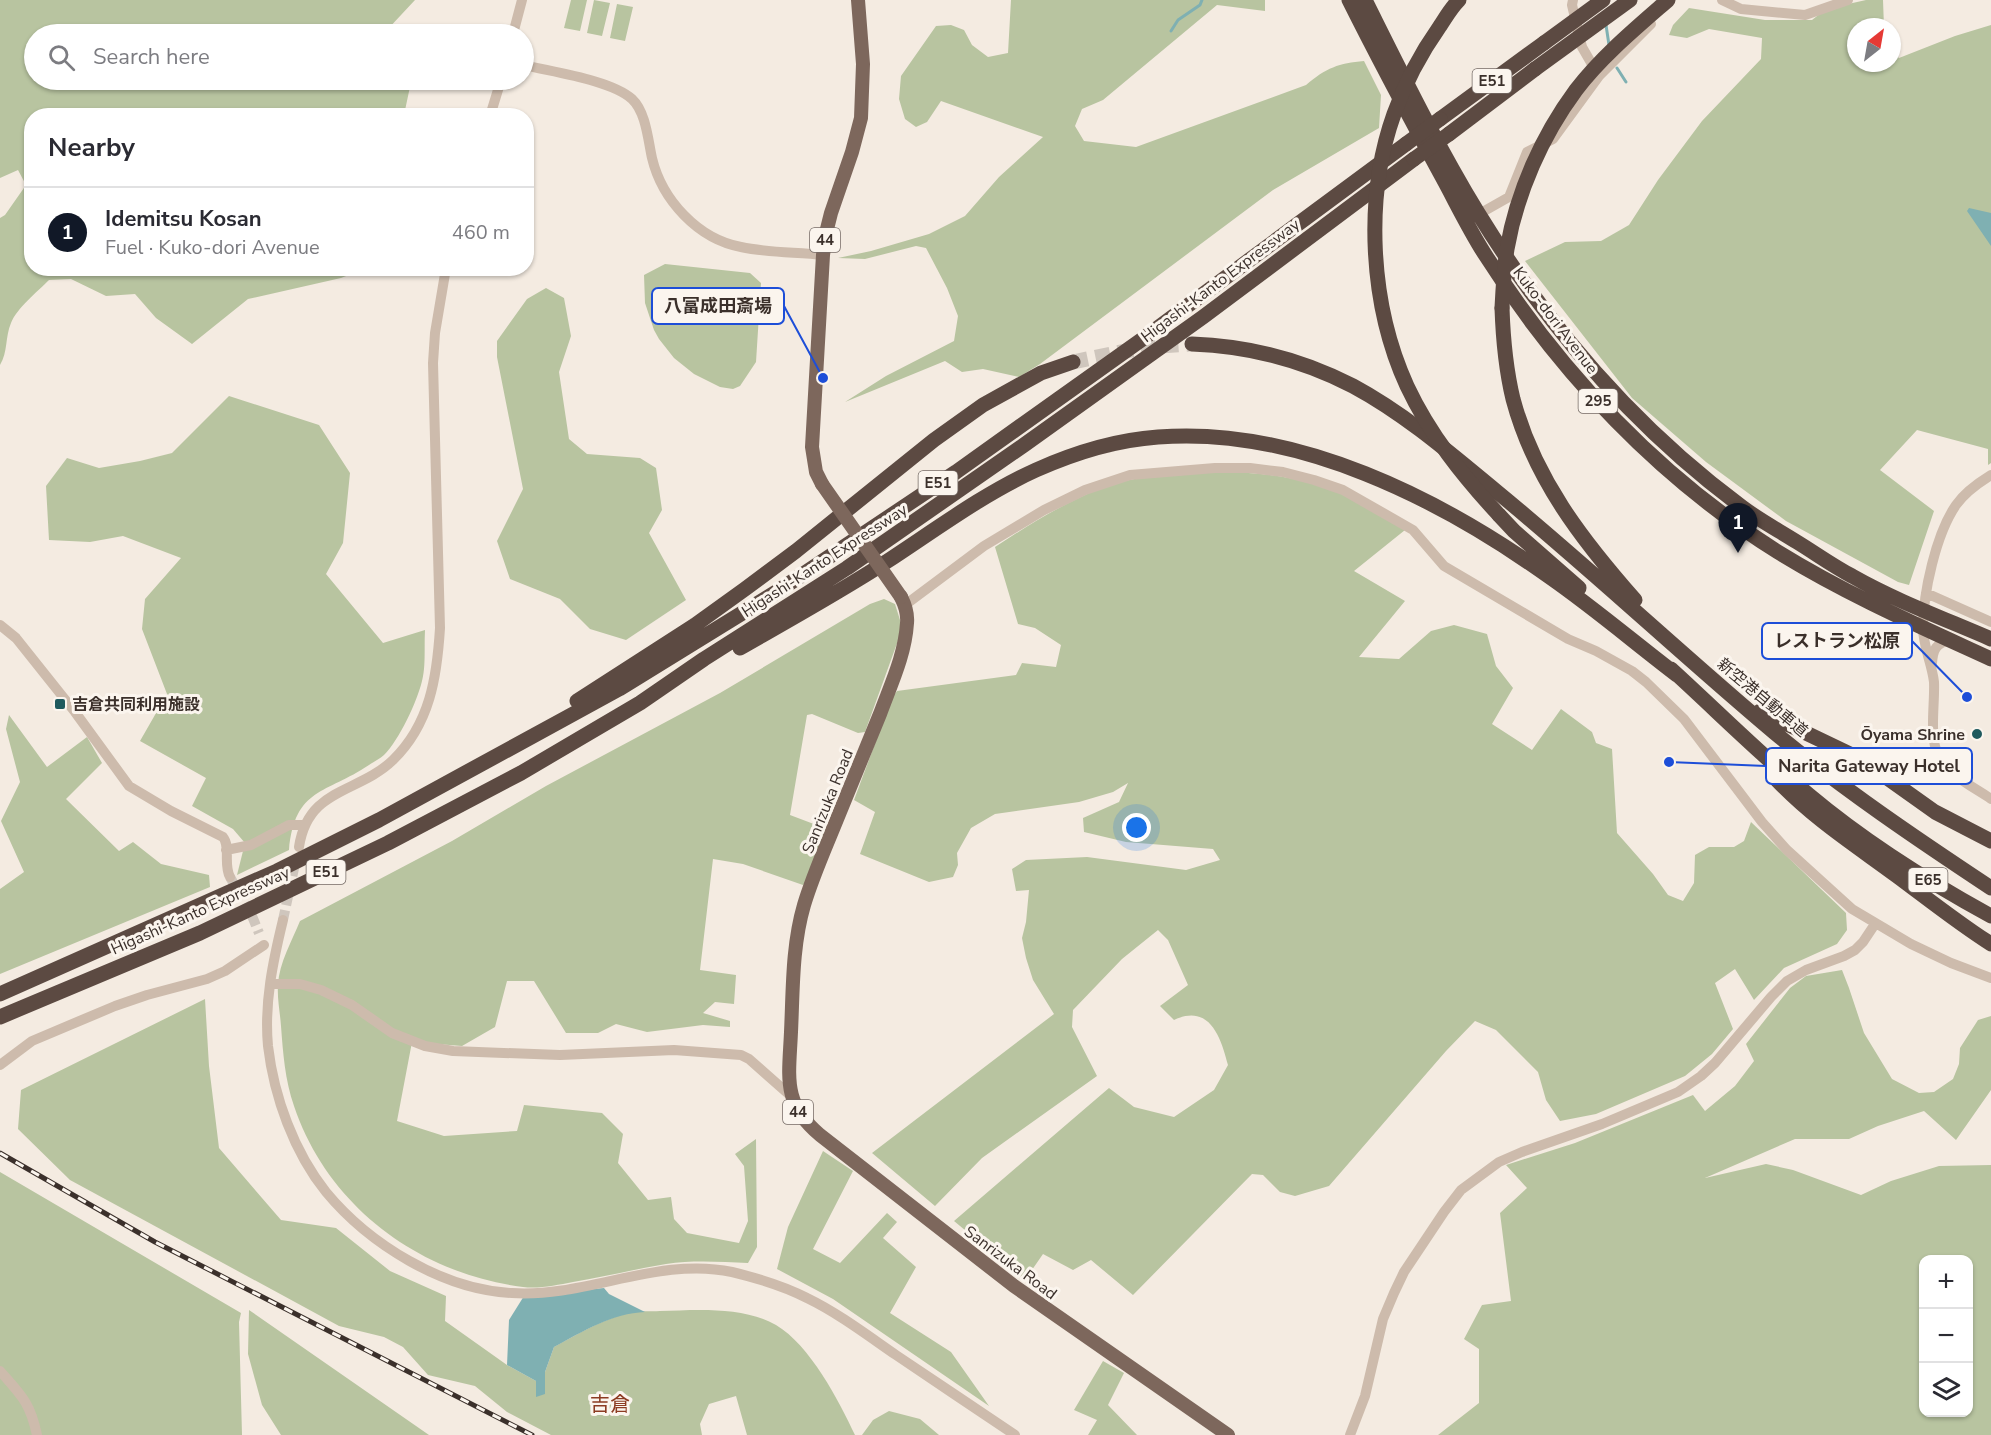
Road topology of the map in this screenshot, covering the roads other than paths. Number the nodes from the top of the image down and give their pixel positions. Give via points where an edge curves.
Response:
1 (522, 0) edge
2 (858, 0) edge
3 (1349, 0) edge
4 (1365, 0) edge
5 (1459, 0) edge
6 (1573, 0) edge
7 (1603, 0) edge
8 (1630, 0) edge
9 (1668, 0) edge
10 (1678, 0) edge
11 (1722, 0) edge
12 (1848, 0) edge
13 (516, 24) edge
14 (534, 68) edge
15 (1599, 76) junction
16 (498, 90) edge
17 (492, 108) edge
18 (1479, 213) junction
19 (823, 255) junction
20 (445, 276) edge
21 (1192, 344) tunnel mouth
22 (1073, 362) tunnel mouth
23 (1991, 475) edge
24 (1926, 593) junction
25 (903, 601) junction
26 (1925, 610) junction
27 (1991, 622) edge
28 (0, 625) edge
29 (1923, 629) junction
30 (1991, 639) edge
31 (1949, 640) junction
32 (1677, 647) junction
33 (1991, 658) edge
34 (1931, 669) junction
35 (1677, 675) junction
36 (1720, 685) junction
37 (640, 703) junction
38 (1727, 721) junction
39 (445, 785) junction
40 (1991, 799) edge
41 (305, 825) junction
42 (1991, 841) edge
43 (299, 847) tunnel mouth
44 (226, 850) junction
45 (230, 877) tunnel mouth
46 (1991, 888) edge
47 (1991, 916) edge
48 (283, 920) tunnel mouth
49 (1875, 924) junction
50 (259, 933) tunnel mouth
51 (1991, 944) edge
52 (264, 945) junction
53 (276, 953) junction
54 (1991, 977) edge
55 (270, 984) junction
56 (0, 994) edge
57 (0, 1017) edge
58 (0, 1065) edge
59 (792, 1097) junction
60 (0, 1371) edge
61 (1352, 1432) edge
62 (37, 1435) edge
63 (1015, 1435) edge
64 (1228, 1435) edge
65 (1364, 1435) edge

1 - 13 street
2 - 19 main road, 44 via 863,64 861,118 831,213
3 - 29 highway, Kuko-dori Avenue / 295 via 1485,255 1587,390 1688,487 1776,551
4 - 18 highway, Kuko-dori Avenue / 295
5 - 35 highway, bridge via 1426,45 1393,116 1381,169 1377,269 1386,324 1397,359 1420,411 1459,470 1523,539
6 - 15 street via 1582,48
7 - 39 highway, Higashi-Kanto Expressway / E51, bridge via 1144,338 842,550 619,688
8 - 37 highway, Higashi-Kanto Expressway / E51, bridge via 1203,317 1016,450 847,568
9 - 32 highway, bridge via 1636,27 1577,89 1553,126 1517,205 1502,308 1513,397 1543,476 1591,549
10 - 15 street
11 - 12 street via 1741,9 1805,15
14 - 19 street via 610,86 632,99 643,120 662,186 685,216 702,230 742,248
15 - 18 street via 1552,140 1527,152 1509,196
16 - 17 street
18 - 26 highway, Kuko-dori Avenue / 295 via 1522,280 1571,345 1672,451 1765,523 1851,576
19 - 25 main road, 44, bridge via 812,447 816,472
20 - 41 street via 433,363 440,628 434,688 414,735 403,750 383,768 319,804
21 - 32 highway via 1282,357 1318,370 1384,404 1531,519
22 - 39 highway via 1041,373 983,405 695,625
23 - 24 street via 1966,493 1950,515 1928,576
24 - 26 street
24 - 27 street
25 - 49 street via 1044,510 1085,489 1130,475 1250,468 1283,472 1343,490 1413,530 1444,566 1568,639 1614,660 1646,682 1684,719 1787,850 1852,909
25 - 59 main road, Sanrizuka Road / 44 via 907,622 901,660 817,868 798,929 789,1066
26 - 29 street
26 - 30 highway, Kuko-dori Avenue / 295
28 - 44 street via 23,647 129,786 224,837
29 - 31 highway, Kuko-dori Avenue / 295
29 - 34 street
31 - 33 highway, Kuko-dori Avenue / 295
31 - 34 street via 1933,651
32 - 36 highway, 新空港自動車道 / E65
34 - 40 street via 1938,755 1952,772
35 - 37 highway via 1551,578 1450,514 1343,466 1276,447 1195,436 1137,440 1080,453 1008,484 833,596
35 - 38 highway, E65
36 - 42 highway via 1776,720 1866,763 1935,812
36 - 46 highway, 新空港自動車道 / E65 via 1825,772
37 - 57 highway, Higashi-Kanto Expressway / E51 via 521,773 388,843 200,933
38 - 47 highway, E65 via 1833,814 1907,867
38 - 51 highway via 1804,807
39 - 56 highway, Higashi-Kanto Expressway / E51 via 277,872
41 - 43 street
41 - 44 street via 289,825 251,845
44 - 45 street
48 - 53 street
49 - 54 street via 1951,963
49 - 61 street via 1855,950 1787,981 1715,1063 1678,1092 1620,1118 1499,1162 1461,1190 1404,1272 1394,1293 1383,1319 1365,1396
50 - 52 street
52 - 53 street
52 - 58 street via 207,980 115,1006 32,1041
53 - 55 street
55 - 59 street via 300,984 321,990 352,1005 392,1033 425,1046 453,1051 560,1055 674,1050 741,1055
55 - 63 street via 268,1043 272,1075 298,1148 325,1191 348,1215 412,1262 454,1282 513,1294 579,1289 676,1270 712,1269 748,1276 790,1290 825,1308
59 - 64 main road, Sanrizuka Road / 44 via 808,1125 891,1191 1014,1286
60 - 62 street via 26,1401
61 - 65 street

